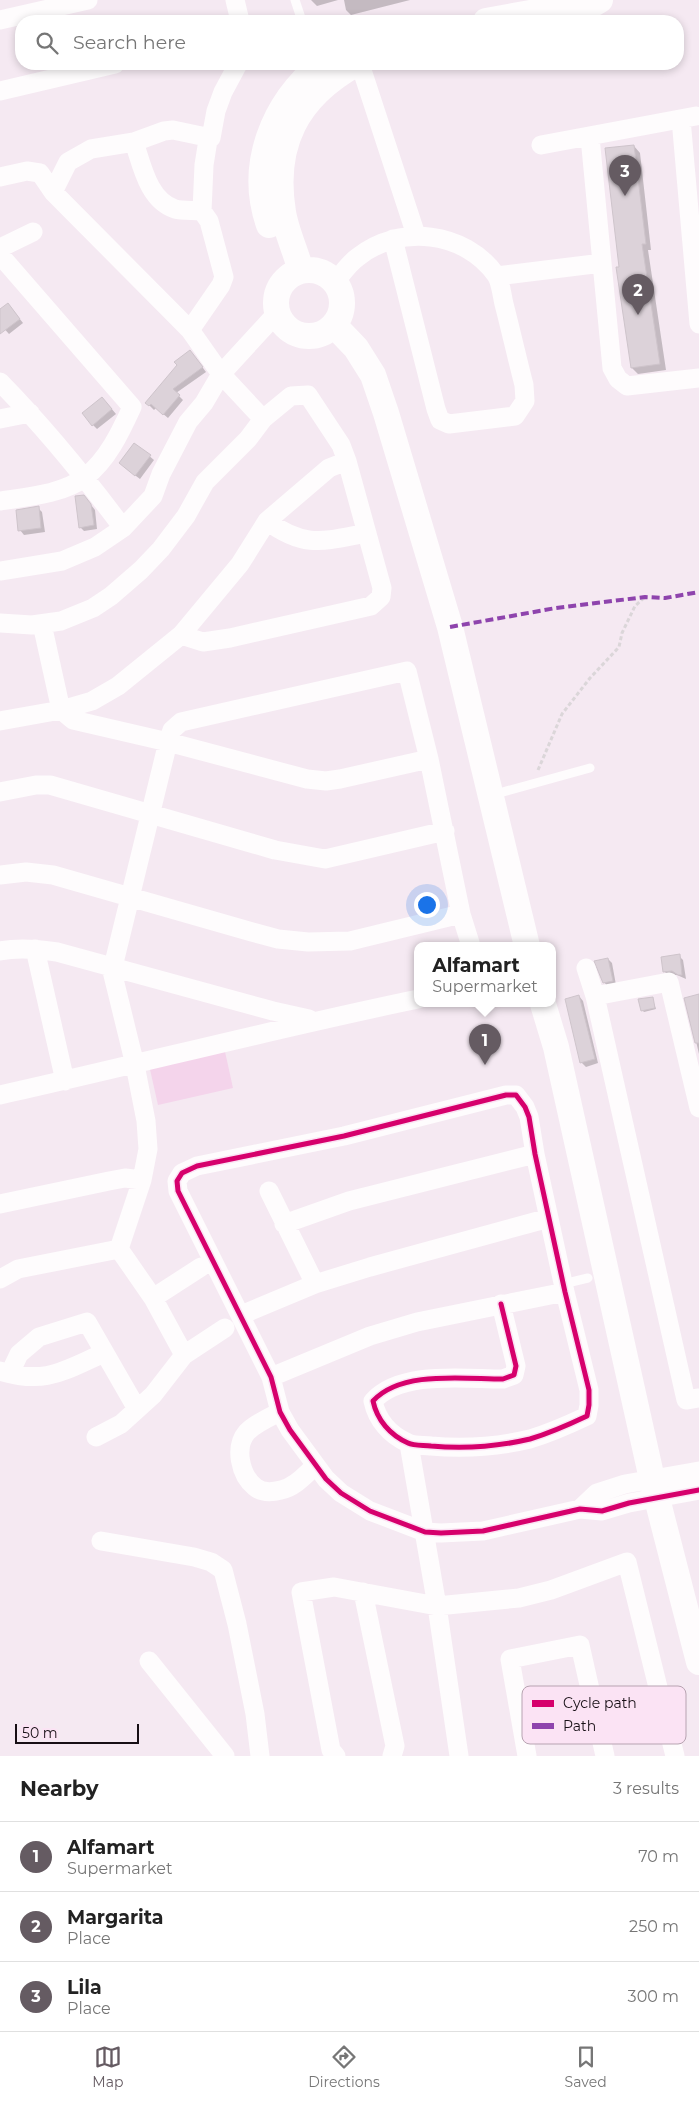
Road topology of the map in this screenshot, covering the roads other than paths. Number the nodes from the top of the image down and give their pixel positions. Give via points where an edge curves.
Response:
1 (88, 0) edge
2 (235, 0) edge
3 (294, 0) edge
4 (567, 0) edge
5 (600, 0) edge
6 (22, 15) edge
7 (239, 15) edge
8 (300, 15) edge
9 (519, 15) edge
10 (574, 15) edge
11 (15, 17) edge
12 (0, 20) edge
13 (89, 70) edge
14 (235, 70) edge
15 (312, 70) edge
16 (347, 70) edge
17 (362, 70) edge
18 (0, 91) edge
19 (590, 137) junction
20 (211, 138) junction
21 (134, 142) junction
22 (541, 145) dead end
23 (0, 177) edge
24 (53, 192) junction
25 (202, 211) junction
26 (33, 232) dead end
27 (416, 235) junction
28 (393, 239) junction
29 (0, 248) edge
30 (0, 255) edge
31 (602, 263) junction
32 (294, 275) junction
33 (497, 276) junction
34 (335, 282) junction
35 (277, 313) junction
36 (699, 324) edge
37 (334, 325) junction
38 (190, 330) junction
39 (222, 374) junction
40 (699, 378) edge
41 (0, 382) edge
42 (30, 413) junction
43 (0, 419) edge
44 (263, 419) junction
45 (347, 461) junction
46 (85, 478) junction
47 (0, 501) edge
48 (267, 521) junction
49 (123, 528) junction
50 (367, 533) junction
51 (0, 571) edge
52 (0, 623) edge
53 (42, 624) junction
54 (181, 635) junction
55 (61, 710) junction
56 (0, 721) edge
57 (168, 742) junction
58 (430, 759) junction
59 (590, 768) dead end
60 (0, 792) edge
61 (492, 796) junction
62 (149, 814) junction
63 (445, 830) junction
64 (0, 875) edge
65 (130, 896) junction
66 (461, 914) junction
67 (470, 942) edge
68 (526, 942) edge
69 (35, 949) junction
70 (0, 951) edge
71 (112, 966) junction
72 (586, 968) dead end
73 (595, 996) junction
74 (414, 1000) edge
75 (545, 1007) edge
76 (314, 1020) junction
77 (135, 1065) junction
78 (64, 1081) junction
79 (0, 1095) edge
80 (699, 1108) edge
81 (535, 1154) junction
82 (142, 1180) junction
83 (269, 1191) dead end
84 (0, 1204) edge
85 (549, 1218) junction
86 (284, 1224) junction
87 (119, 1249) junction
88 (201, 1267) dead end
89 (588, 1278) dead end
90 (0, 1279) edge
91 (315, 1284) junction
92 (564, 1288) junction
93 (153, 1298) junction
94 (501, 1304) junction
95 (241, 1316) junction
96 (225, 1328) dead end
97 (104, 1353) junction
98 (184, 1355) junction
99 (5, 1372) edge
100 (271, 1377) junction
101 (699, 1398) edge
102 (137, 1409) junction
103 (280, 1412) junction
104 (96, 1437) dead end
105 (409, 1444) junction
106 (316, 1466) junction
107 (699, 1471) edge
108 (654, 1488) junction
109 (699, 1490) edge
110 (425, 1532) junction
111 (101, 1541) dead end
112 (363, 1592) junction
113 (437, 1606) junction
114 (149, 1661) dead end
115 (699, 1662) edge
116 (589, 1686) edge
117 (658, 1686) edge
118 (522, 1727) edge
119 (225, 1756) edge
120 (260, 1756) edge
121 (336, 1756) edge
122 (392, 1756) edge
123 (458, 1756) edge

1 - 6 street
2 - 7 street
3 - 8 lane
4 - 9 street via 547,10
5 - 10 street
11 - 12 street
13 - 18 street
14 - 20 street via 216,111
15 - 32 street via 289,96 274,122 261,178 266,217
16 - 32 street via 319,89 290,129 280,178
17 - 27 street
19 - 22 street
19 - 31 street
19 - 36 street via 688,117
20 - 21 street via 173,130
20 - 25 street via 204,165
21 - 24 street via 80,153 68,162
21 - 25 street via 145,177 155,193 176,209
23 - 24 street via 27,171 40,173
24 - 38 street
25 - 38 street via 209,221 224,277
26 - 29 street
27 - 28 street
27 - 33 street via 447,239 475,254
28 - 33 street via 436,409 440,420 449,424 514,416 526,401
28 - 34 street via 357,257
30 - 46 street via 132,407 105,455
31 - 33 street
31 - 40 street via 612,368 618,379 627,386
32 - 34 street via 320,272
32 - 35 street via 277,295
34 - 37 street via 342,308
35 - 37 street via 288,329 303,336 320,335
35 - 39 street
37 - 61 street via 356,348 373,375 386,413 450,627
38 - 39 street
39 - 44 street
39 - 49 street via 188,422 153,496
41 - 42 street
42 - 43 street
42 - 46 street
44 - 45 street via 291,396 308,395 341,445
44 - 53 street via 248,439 205,482 175,531 141,570 93,608 61,621
45 - 48 street via 329,468
45 - 50 street
46 - 47 street via 48,493
46 - 49 street
48 - 50 street via 295,537 314,542
48 - 54 street via 240,564
49 - 51 street via 95,547 62,561
50 - 54 street via 382,588 381,597 371,606 230,638 203,642
52 - 53 street
53 - 55 street
54 - 55 street via 118,686 92,701
55 - 56 street
55 - 57 street via 73,720
57 - 58 street via 307,779 326,781
57 - 58 street via 172,730 181,722 407,671
57 - 62 street
58 - 63 street
59 - 61 lane
60 - 62 street via 50,785
61 - 68 street
62 - 63 street via 275,850 325,860
62 - 65 street
63 - 66 street
64 - 65 street via 36,872
65 - 66 street via 278,939 308,942 350,941
65 - 71 street
66 - 67 street
69 - 70 street
69 - 71 street
69 - 78 street
71 - 76 street via 273,1012
71 - 77 street
72 - 73 street
73 - 80 street via 669,982
73 - 101 street via 686,1400
74 - 76 street
75 - 108 street
76 - 77 street
77 - 78 street
77 - 82 street via 148,1149
78 - 79 street
81 - 85 street
81 - 86 street via 349,1201
81 - 95 street via 525,1106 516,1095 506,1094 344,1136 197,1166 182,1173 177,1181 178,1192
82 - 84 street via 125,1178
82 - 87 street
83 - 86 street
85 - 91 street
85 - 92 street
86 - 91 street
87 - 90 street via 18,1269
87 - 93 street
88 - 93 street
89 - 92 lane
91 - 95 street
92 - 94 street
92 - 105 street via 589,1390 587,1416 530,1439 488,1447 467,1449
93 - 98 street
94 - 100 street via 392,1329
94 - 105 street via 516,1366 514,1375 503,1379 405,1382 381,1392 373,1401 383,1425
95 - 100 street
96 - 98 street
97 - 99 street via 54,1376 39,1378
97 - 99 street via 87,1322 39,1337 19,1354
97 - 102 street
98 - 102 street via 153,1395
100 - 103 street
102 - 104 street via 121,1424
103 - 106 street
103 - 106 street via 251,1428 241,1441 240,1454 246,1476 255,1488 270,1492 294,1485
105 - 110 street
106 - 110 street via 341,1493 370,1512
107 - 108 street
108 - 109 street
108 - 110 street via 625,1484 597,1493 580,1509 483,1531
108 - 115 street
110 - 113 street
111 - 120 street via 194,1557 223,1570 256,1714
112 - 113 street
112 - 121 street via 334,1587 301,1592 331,1750
112 - 122 street via 395,1746
113 - 117 street via 519,1598 551,1590 627,1562
113 - 123 street
114 - 119 street
116 - 118 street via 580,1645 510,1659

